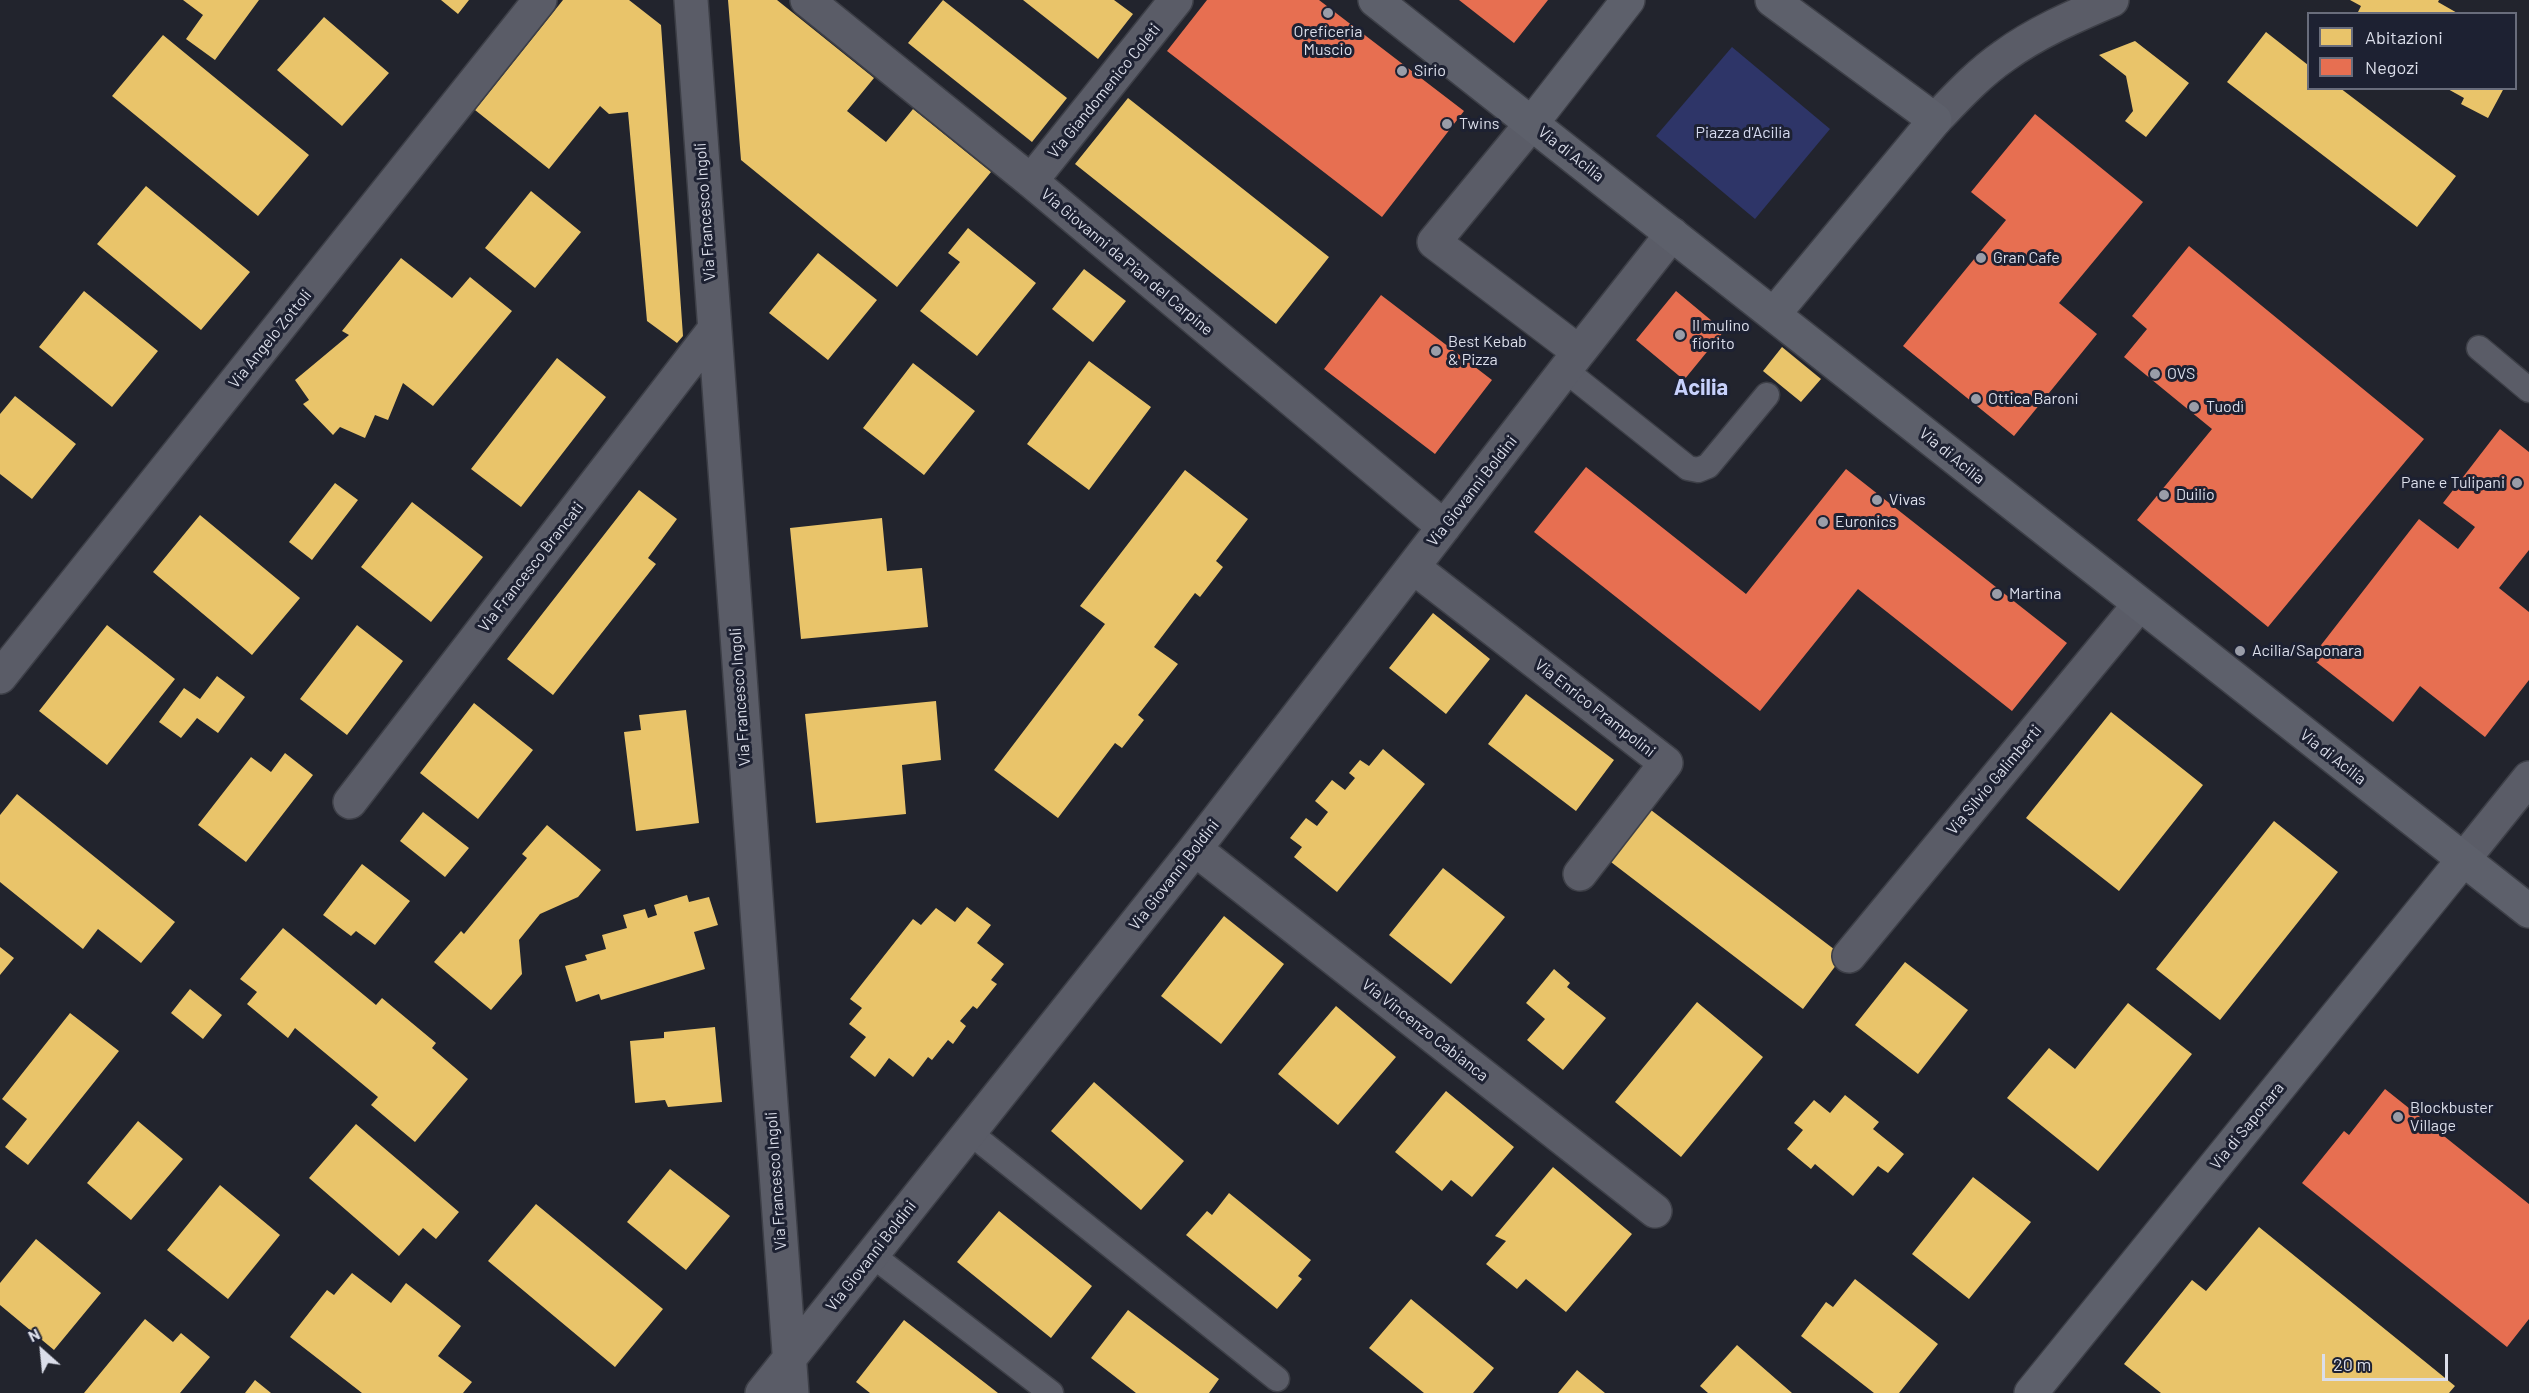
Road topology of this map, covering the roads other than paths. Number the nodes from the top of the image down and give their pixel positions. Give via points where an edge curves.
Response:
1 (540, 0) edge
2 (691, 0) edge
3 (807, 0) edge
4 (1176, 0) edge
5 (1375, 0) edge
6 (1628, 0) edge
7 (1772, 0) edge
8 (2112, 0) edge
9 (1935, 120) junction
10 (1532, 123) junction
11 (1031, 181) junction
12 (1672, 234) junction
13 (1774, 314) junction
14 (713, 332) junction
15 (2479, 348) dead end
16 (1572, 361) junction
17 (2529, 390) edge
18 (1767, 395) dead end
19 (1444, 527) junction
20 (1413, 567) junction
21 (2139, 605) junction
22 (0, 677) edge
23 (2529, 778) edge
24 (350, 802) dead end
25 (1195, 849) junction
26 (2463, 860) junction
27 (1580, 874) dead end
28 (2529, 911) edge
29 (1849, 956) dead end
30 (969, 1132) junction
31 (1655, 1211) dead end
32 (872, 1255) junction
33 (789, 1359) junction
34 (1277, 1379) dead end
35 (762, 1393) edge
36 (792, 1393) edge
37 (1051, 1393) edge
38 (2031, 1393) edge

1 - 22 street, Via Angelo Zottoli
2 - 14 street, Via Francesco Ingoli
3 - 11 street, Via Giovanni da Pian del Carpine
4 - 11 street, Via Giandomenico Coleti
5 - 10 street, Via di Acilia
6 - 10 street
7 - 9 street
8 - 9 street via 2055,26 2004,56
9 - 13 street
10 - 12 street, Via di Acilia
10 - 16 street via 1434,242
11 - 19 street, Via Giovanni da Pian del Carpine
12 - 13 street, Via di Acilia
12 - 16 street, Via Giovanni Boldini
13 - 21 street, Via di Acilia
14 - 24 street, Via Francesco Brancati
14 - 33 street, Via Francesco Ingoli
15 - 17 lane
16 - 18 lane via 1688,468 1698,470 1708,466
16 - 19 street, Via Giovanni Boldini
19 - 20 street, Via Giovanni Boldini
20 - 25 street, Via Giovanni Boldini
20 - 27 street, Via Enrico Prampolini via 1666,763
21 - 26 street, Via di Acilia
21 - 29 street, Via Silvio Galimberti
23 - 26 street
25 - 30 street, Via Giovanni Boldini
25 - 31 street, Via Vincenzo Cabianca
26 - 28 street, Via di Acilia
26 - 38 street, Via di Saponara
30 - 32 street, Via Giovanni Boldini
30 - 34 lane
32 - 33 street, Via Giovanni Boldini
32 - 37 lane
33 - 35 street, Via Giovanni Boldini
33 - 36 street, Via Francesco Ingoli

